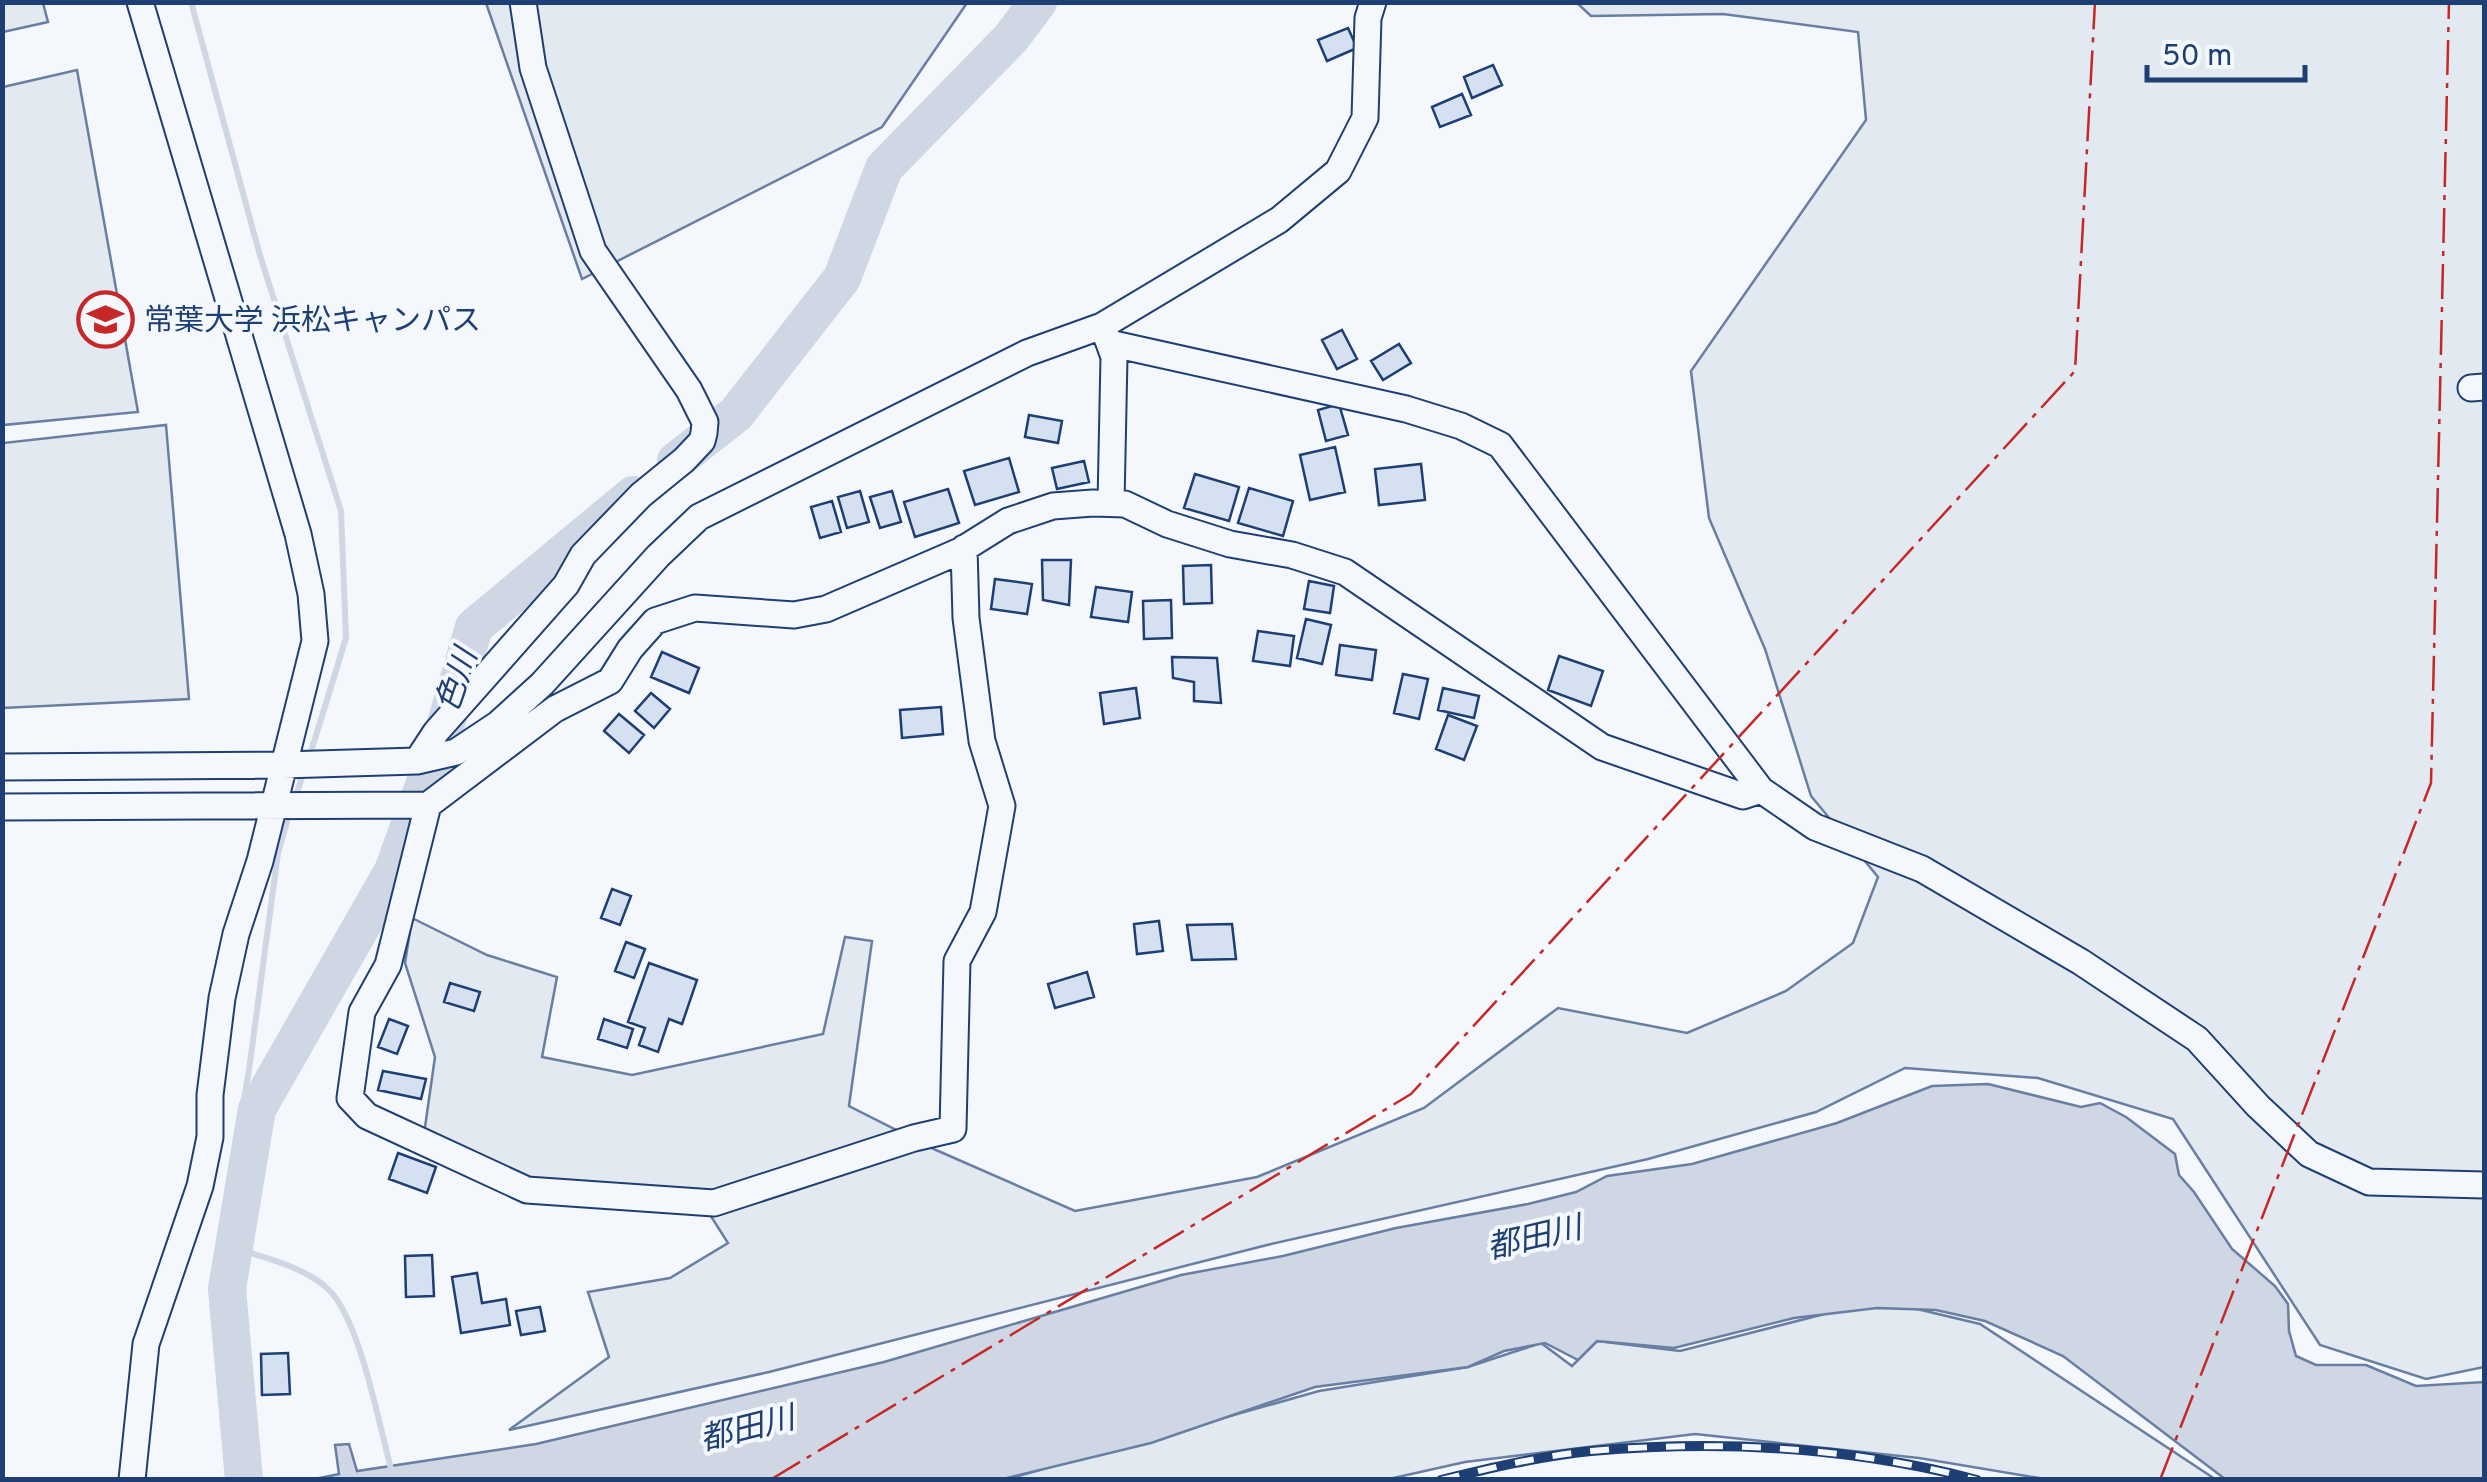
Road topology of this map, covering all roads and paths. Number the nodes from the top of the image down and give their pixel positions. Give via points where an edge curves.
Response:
1 (140, 2) edge
2 (523, 2) edge
3 (1373, 2) edge
4 (1105, 334) junction
5 (1111, 504) junction
6 (964, 548) junction
7 (416, 761) junction
8 (283, 766) junction
9 (2, 767) edge
10 (1761, 790) junction
11 (428, 805) junction
12 (272, 806) junction
13 (2, 807) edge
14 (2484, 1184) edge
15 (131, 1472) edge

1 - 8 street via 311,594 315,641
2 - 7 street via 532,68 593,251 689,390 704,433 583,555 566,585
3 - 4 street via 1365,118 1338,171 1279,220
4 - 5 street via 1114,357
4 - 7 street via 1027,353 700,517 498,724 456,752
4 - 10 street via 1406,409 1500,445
5 - 6 street via 1053,506 1008,521
5 - 10 street via 1230,544 1345,572 1602,747 1743,796
6 - 11 street via 826,608 794,614 695,608 655,621 610,682 555,709
6 - 11 street via 982,741 1002,806 982,912 957,962 952,1129 714,1203 528,1190 367,1116 350,1098 362,1012 388,965
7 - 8 street
8 - 9 street
8 - 12 street
10 - 14 street via 1815,827 1922,868 2197,1039 2309,1154 2369,1182
11 - 12 street
12 - 13 street
12 - 15 street via 222,998 200,1186 146,1344

